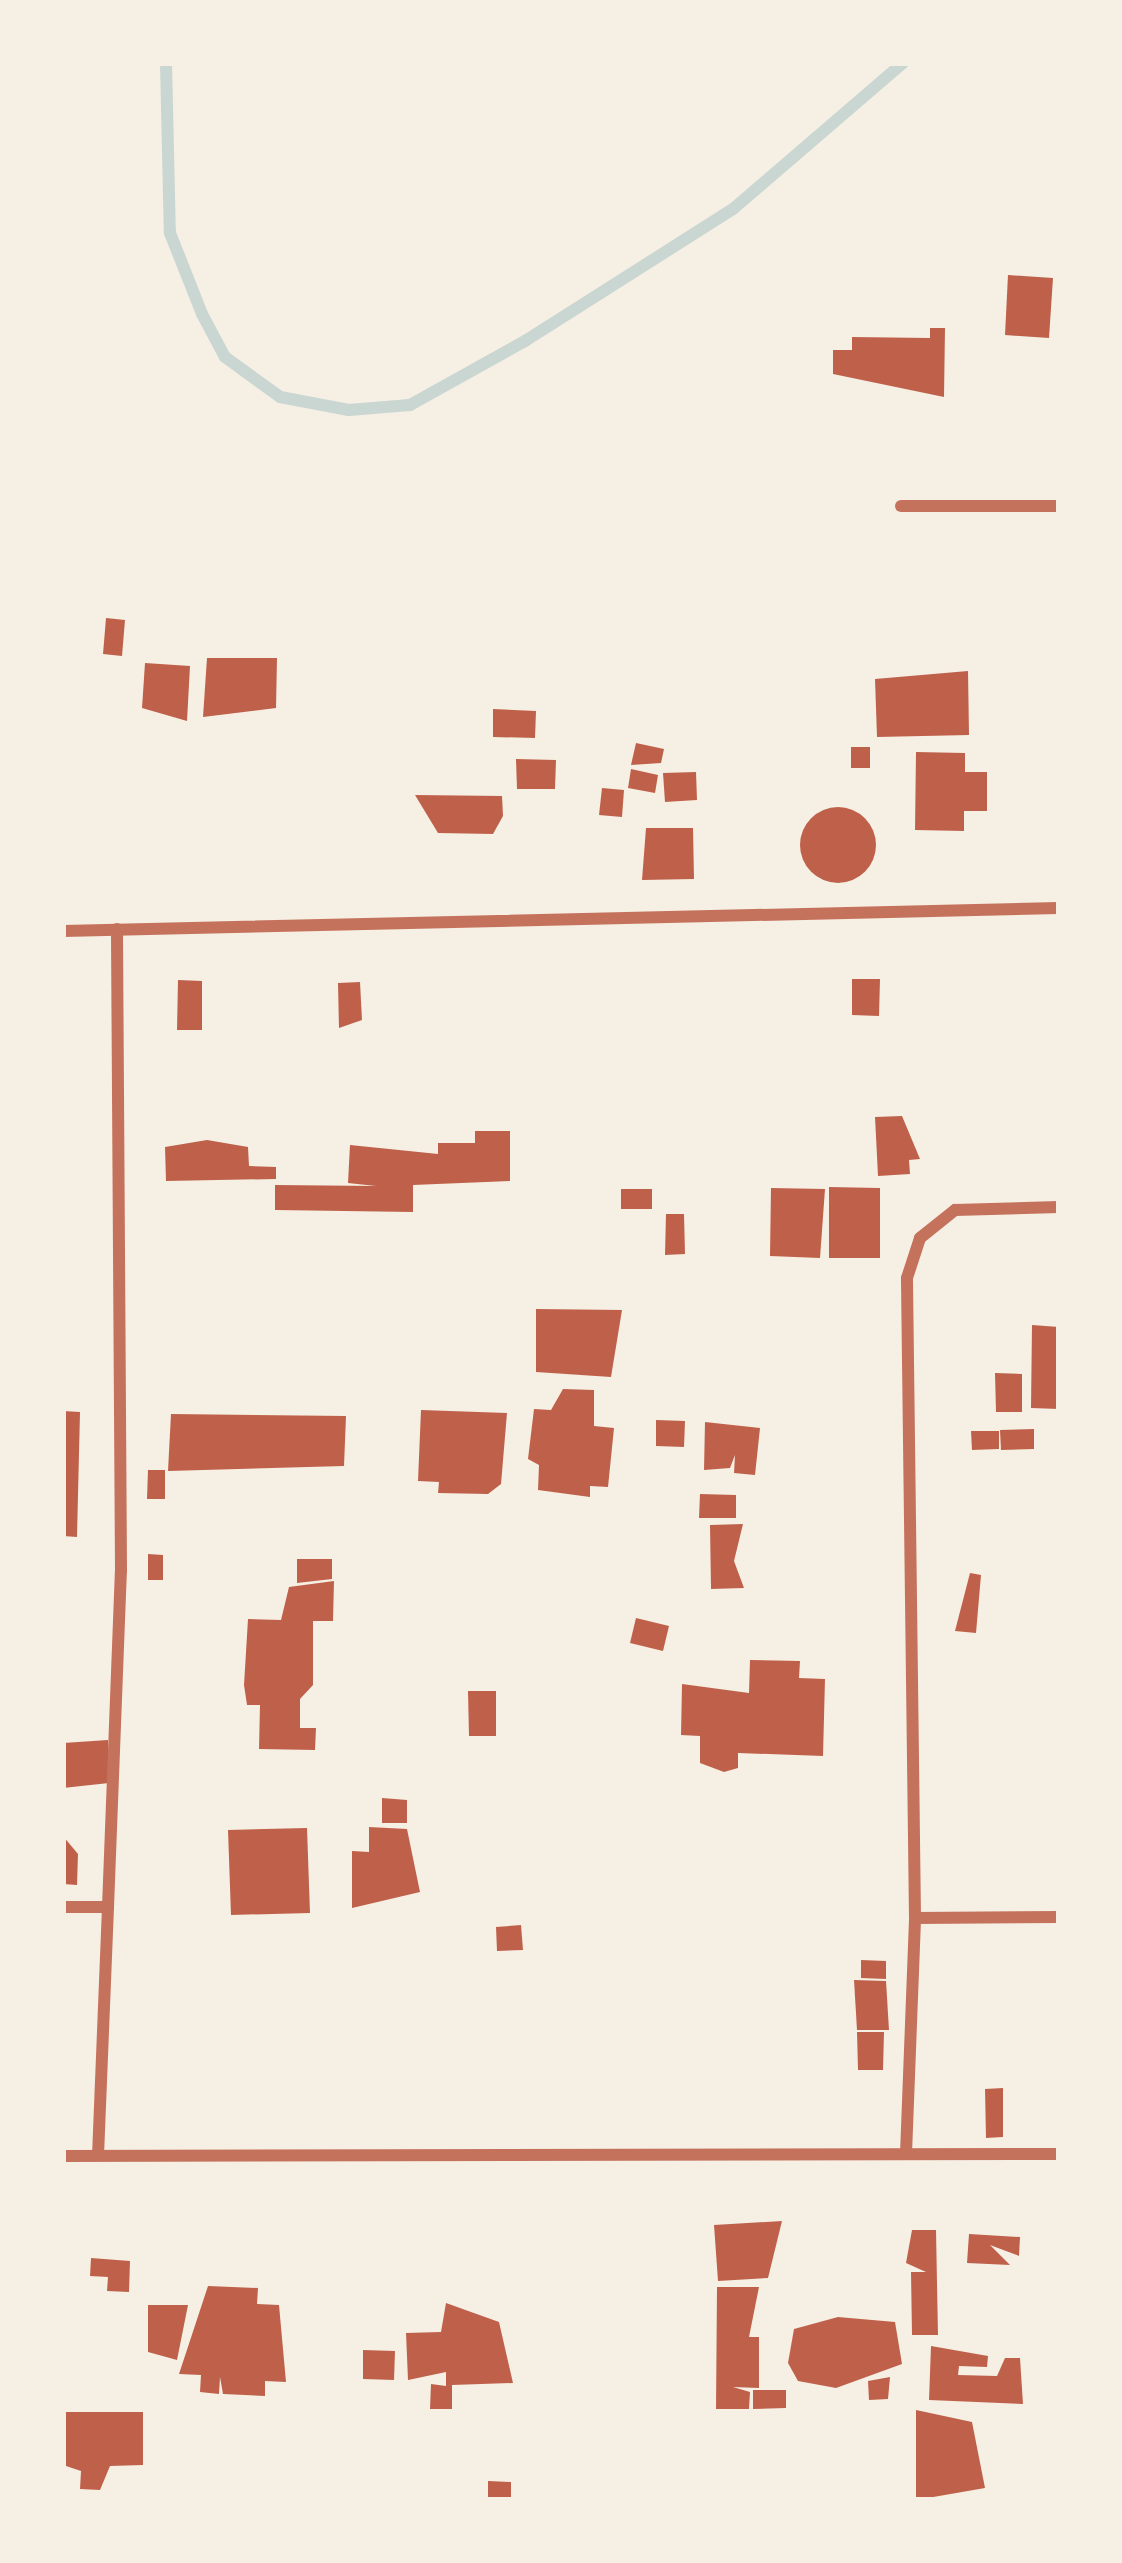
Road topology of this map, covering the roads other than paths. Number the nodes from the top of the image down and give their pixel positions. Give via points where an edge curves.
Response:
1 (901, 506) dead end
2 (1059, 506) edge
3 (1059, 908) edge
4 (117, 929) junction
5 (63, 931) edge
6 (1059, 1207) edge
7 (63, 1907) edge
8 (108, 1907) junction
9 (1059, 1917) edge
10 (915, 1918) junction
11 (906, 2154) junction
12 (98, 2155) junction
13 (1059, 2155) edge
14 (63, 2156) edge

1 - 2 street
3 - 4 street
4 - 5 street
4 - 8 street via 121,1571
6 - 10 street via 955,1210 920,1238 907,1278
7 - 8 street
8 - 12 street
9 - 10 street
10 - 11 street
11 - 12 street
11 - 13 street
12 - 14 street

